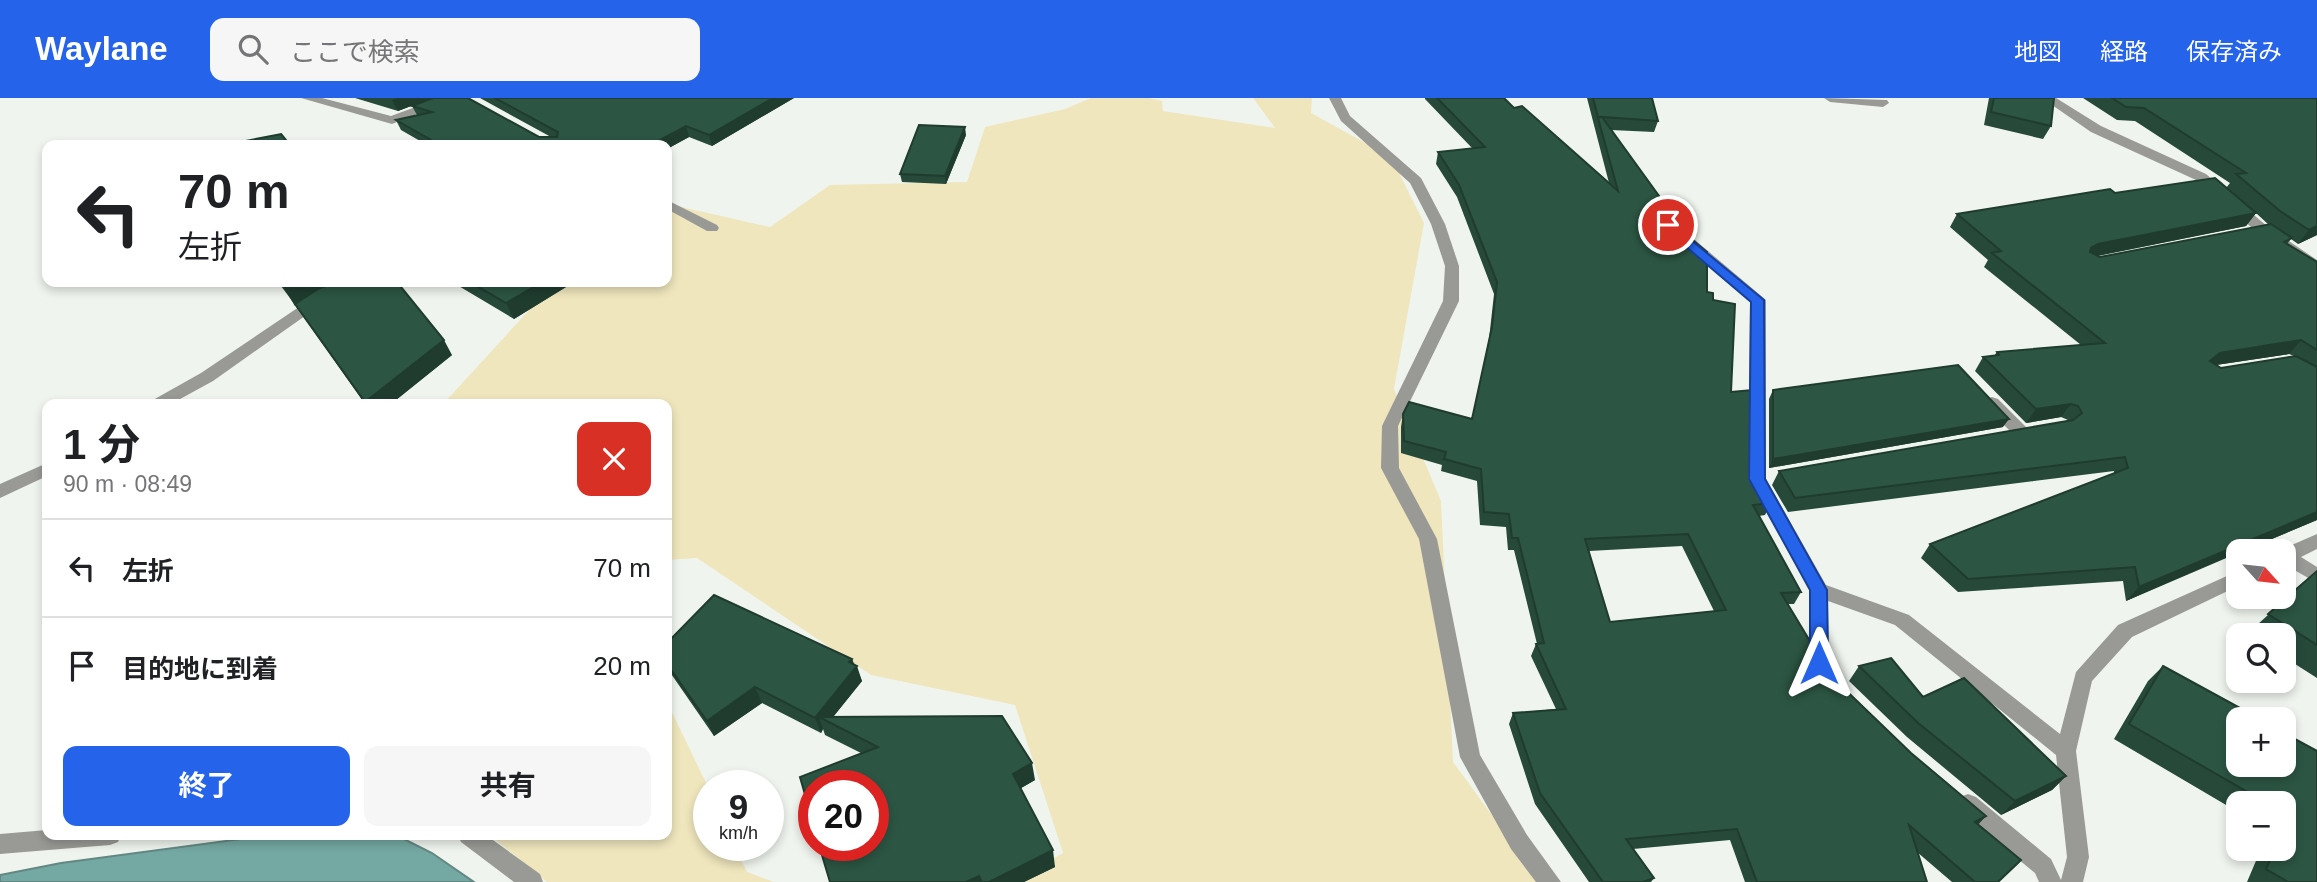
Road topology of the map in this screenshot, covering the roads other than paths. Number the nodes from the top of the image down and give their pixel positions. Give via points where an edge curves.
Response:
1 (307, 98) edge
2 (451, 98) edge
3 (1335, 98) edge
4 (1830, 98) edge
5 (2048, 98) edge
6 (1883, 103) dead end
7 (672, 207) edge
8 (712, 228) dead end
9 (1678, 233) edge
10 (2317, 268) edge
11 (339, 287) edge
12 (1980, 390) edge
13 (168, 399) edge
14 (1995, 438) edge
15 (42, 471) edge
16 (0, 492) edge
17 (2317, 541) edge
18 (2296, 551) edge
19 (2296, 564) edge
20 (2317, 576) edge
21 (2226, 584) edge
22 (1819, 590) junction
23 (1844, 692) edge
24 (2066, 751) junction
25 (1950, 788) edge
26 (49, 840) edge
27 (476, 840) edge
28 (0, 844) edge
29 (532, 882) edge
30 (1550, 882) edge
31 (2051, 882) edge
32 (2073, 882) edge

1 - 2 street via 392,120
3 - 30 street via 1345,118 1416,181 1452,266 1451,301 1390,426 1390,468 1427,539 1470,757 1519,842
4 - 6 street
5 - 10 street via 2096,129 2201,177 2256,231
7 - 8 street
9 - 22 street via 1758,300 1764,478
11 - 13 street
12 - 14 street via 2028,432
15 - 16 street
17 - 18 street
19 - 20 street
21 - 24 street via 2125,631 2083,678
22 - 23 street via 1819,663
22 - 24 street via 1902,620
24 - 32 street via 2078,857
25 - 31 street via 2043,866
26 - 28 street
27 - 29 street

